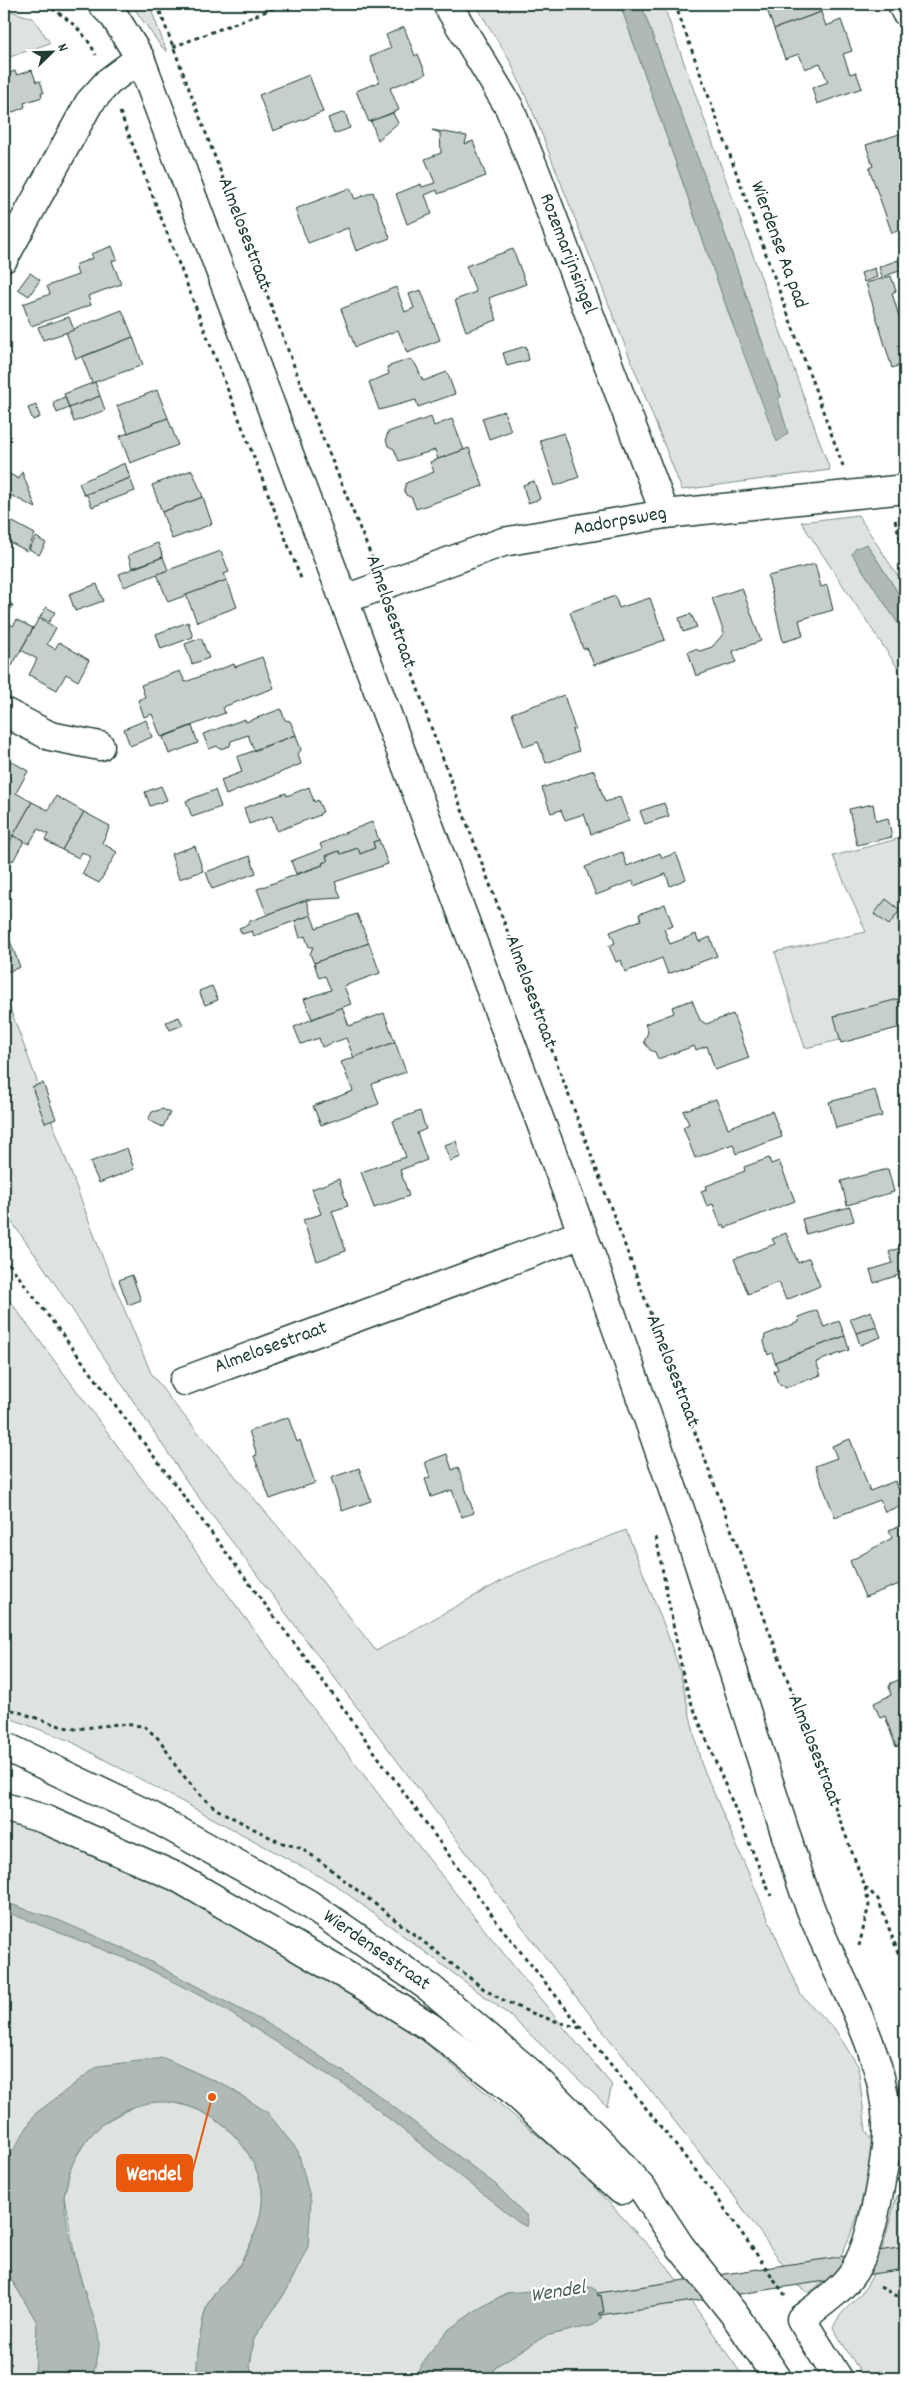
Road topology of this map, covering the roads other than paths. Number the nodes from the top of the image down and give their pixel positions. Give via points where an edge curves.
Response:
1 (102, 4) edge
2 (447, 4) edge
3 (902, 4) edge
4 (905, 11) edge
5 (140, 58) junction
6 (4, 258) edge
7 (905, 489) edge
8 (665, 514) junction
9 (345, 599) junction
10 (4, 712) edge
11 (100, 746) dead end
12 (582, 1234) junction
13 (184, 1380) dead end
14 (4, 1746) edge
15 (4, 1807) edge
16 (680, 2246) junction
17 (777, 2378) edge
18 (838, 2378) edge

1 - 5 street, Almelosestraat via 114,16
2 - 8 street, Rozemarijnsingel via 509,107
3 - 4 street
5 - 6 street via 108,82 89,103
5 - 9 street, Almelosestraat
7 - 8 street, Aadorpsweg
8 - 9 street, Aadorpsweg via 504,542
9 - 12 street, Almelosestraat
10 - 11 street via 50,736
12 - 13 street, Almelosestraat
12 - 18 street, Almelosestraat via 698,1561 799,1876 816,1922 864,2026 881,2082 888,2126 874,2215 853,2272 826,2300 801,2319
14 - 16 street, Wierdensestraat via 151,1816 307,1903 430,1988 529,2072 605,2147 644,2191
15 - 16 street, Wierdensestraat via 44,1819 177,1877 430,2027 512,2090
16 - 17 street, Wierdensestraat via 734,2314

